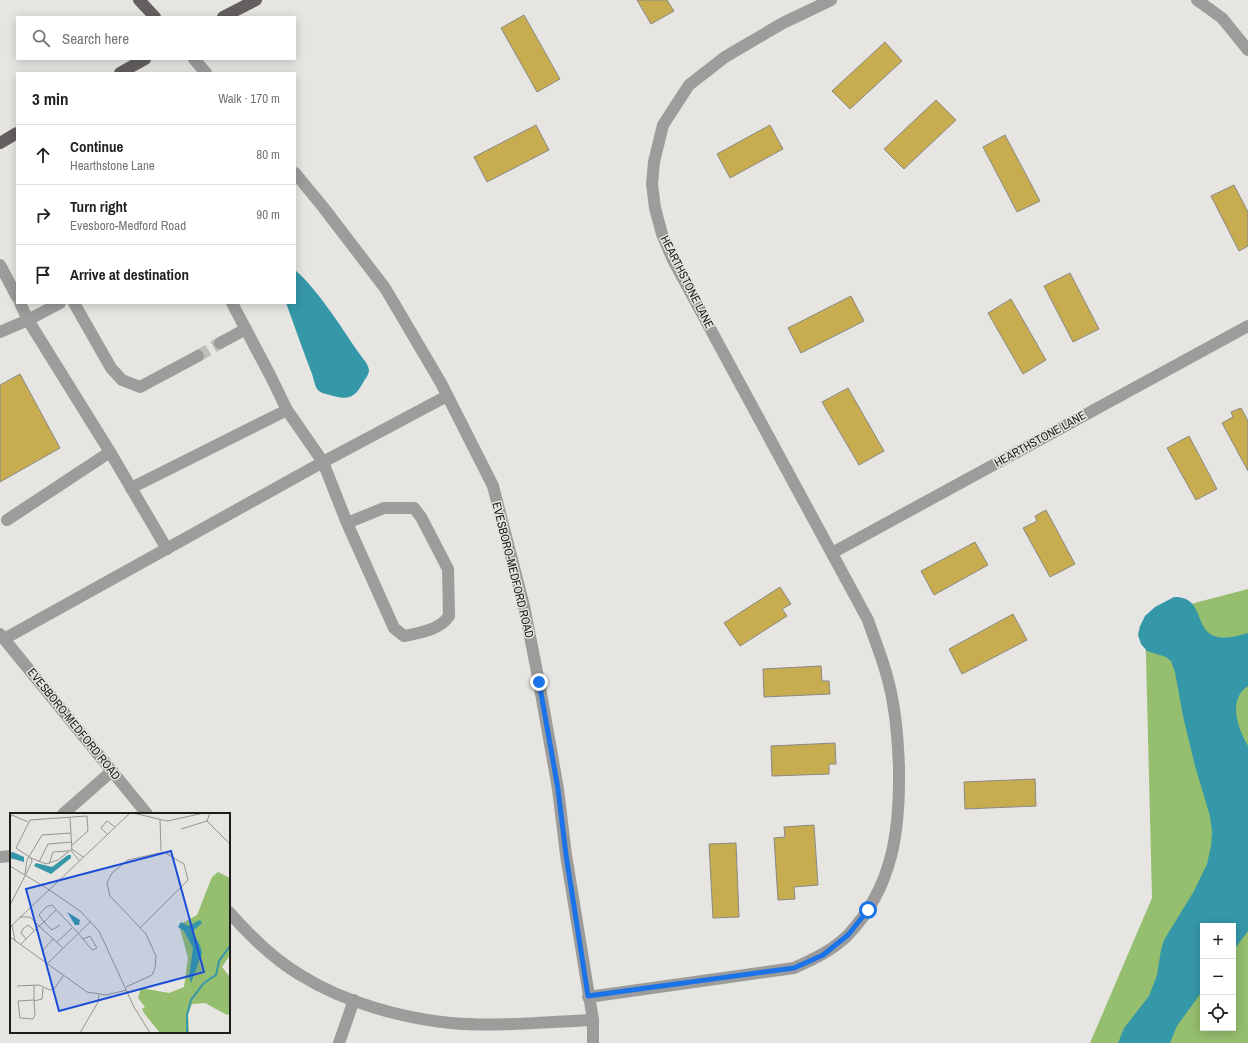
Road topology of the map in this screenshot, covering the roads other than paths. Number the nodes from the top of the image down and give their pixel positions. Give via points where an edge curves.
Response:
1 (139, 0) edge
2 (256, 0) edge
3 (831, 0) edge
4 (1197, 0) edge
5 (154, 16) edge
6 (225, 16) edge
7 (1248, 50) edge
8 (143, 60) edge
9 (195, 60) edge
10 (122, 72) edge
11 (205, 72) edge
12 (16, 134) edge
13 (0, 143) edge
14 (296, 174) edge
15 (0, 265) edge
16 (16, 295) edge
17 (20, 304) edge
18 (58, 304) edge
19 (75, 304) edge
20 (233, 304) edge
21 (28, 320) junction
22 (1248, 326) edge
23 (246, 329) junction
24 (0, 332) edge
25 (220, 343) tunnel mouth
26 (198, 356) tunnel mouth
27 (448, 396) junction
28 (286, 410) junction
29 (110, 452) junction
30 (323, 462) junction
31 (131, 488) junction
32 (7, 520) dead end
33 (347, 522) junction
34 (167, 549) junction
35 (832, 553) junction
36 (2, 637) edge
37 (112, 772) junction
38 (64, 813) edge
39 (146, 813) edge
40 (10, 856) edge
41 (0, 857) edge
42 (230, 913) edge
43 (588, 996) junction
44 (354, 1000) junction
45 (593, 1020) junction
46 (339, 1043) edge
47 (593, 1043) edge

1 - 5 main road
2 - 6 main road
3 - 35 street, HEARTHSTONE LANE via 783,23 725,57 689,84 663,124 652,184 654,208 673,260
4 - 7 street via 1222,18
8 - 10 main road
9 - 11 street
12 - 13 main road
14 - 27 street, EVESBORO-MEDFORD ROAD via 385,288
15 - 16 street
17 - 21 street
18 - 21 street
19 - 26 street via 112,368 122,380 140,387
20 - 23 street
21 - 24 street
21 - 29 street
22 - 35 street, HEARTHSTONE LANE
23 - 25 street
23 - 28 street
27 - 30 street
27 - 43 street, EVESBORO-MEDFORD ROAD via 493,486 524,606 558,789
28 - 30 street
28 - 31 street
29 - 31 street
29 - 32 street
30 - 33 street
30 - 34 street
31 - 34 street
33 - 33 street via 394,628 404,636 427,632 446,620 449,616 448,569 422,517 414,508 384,508
34 - 36 street
35 - 43 street, HEARTHSTONE LANE via 868,620 889,683 895,717 899,817 893,851 885,876 868,910 848,935 823,955 794,968
36 - 37 street, EVESBORO-MEDFORD ROAD
37 - 38 street
37 - 39 street, EVESBORO-MEDFORD ROAD
40 - 41 street
42 - 44 street via 270,953 301,976
43 - 45 street, EVESBORO-MEDFORD ROAD
44 - 45 street via 415,1018 451,1023
44 - 46 street
45 - 47 street, EVESBORO-MEDFORD ROAD

